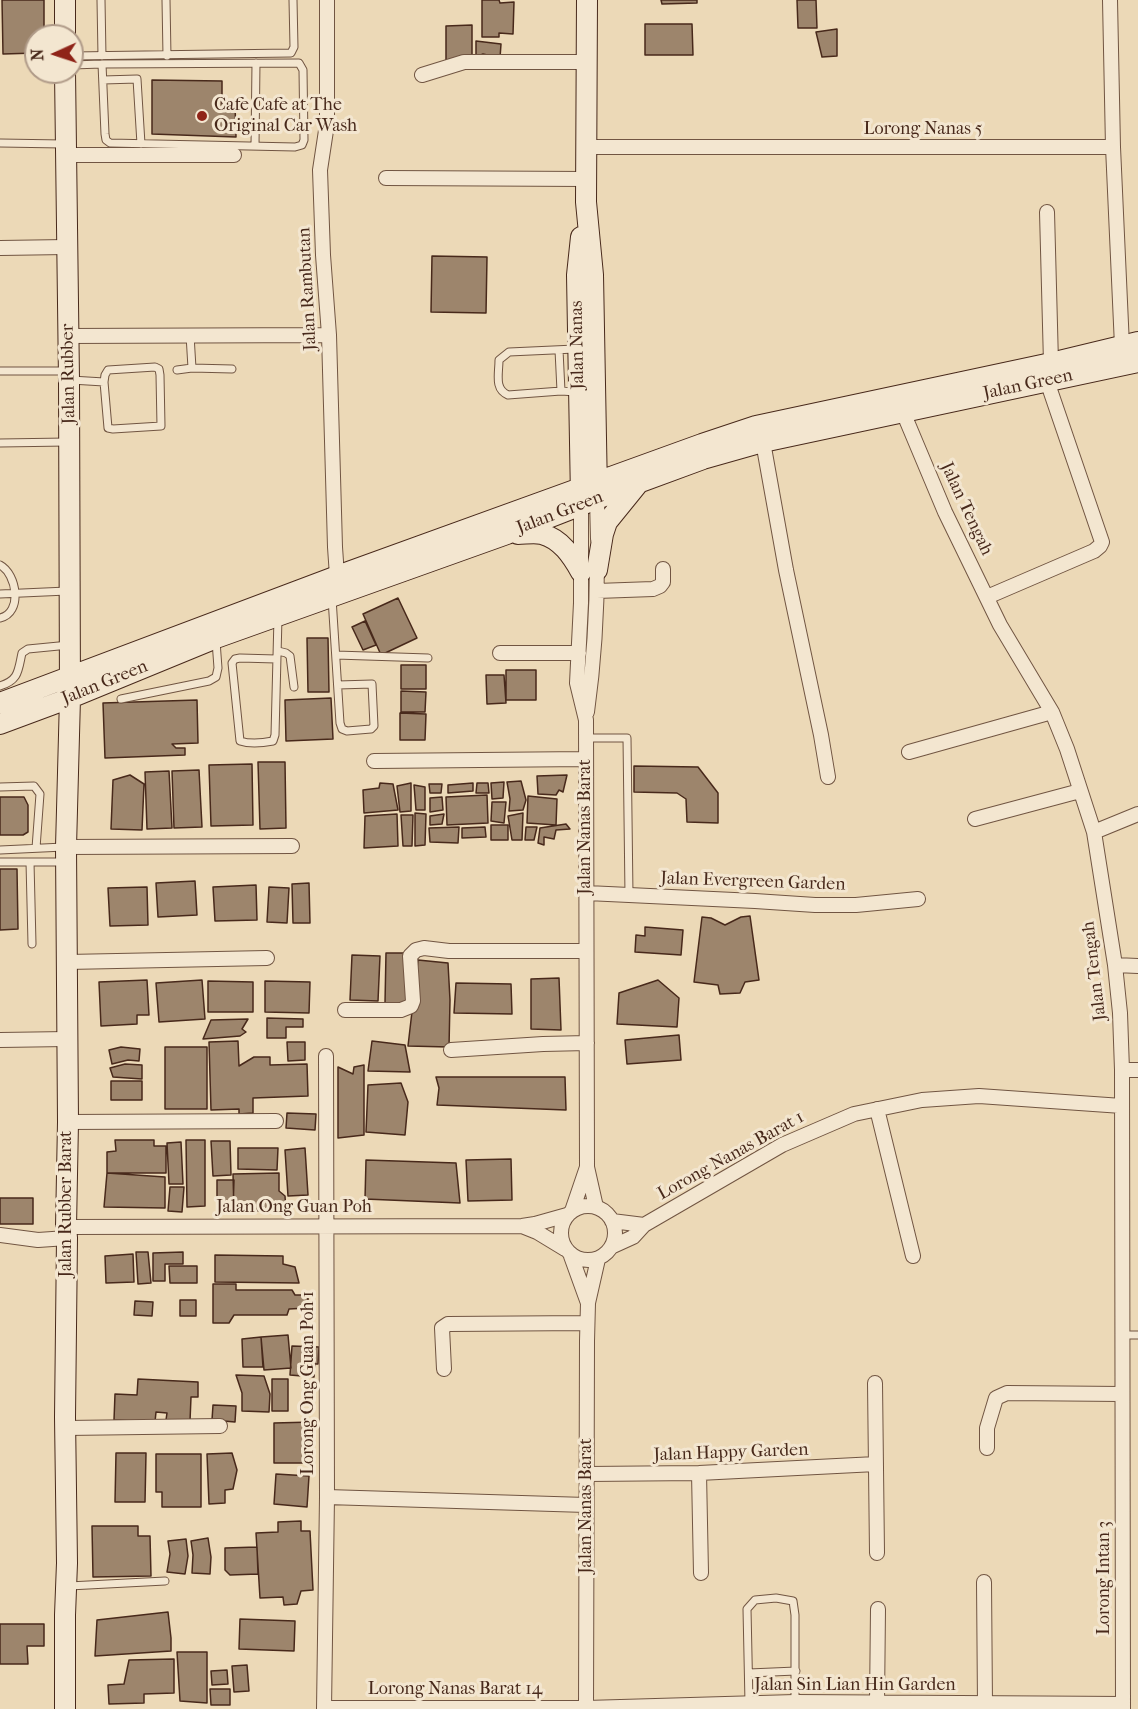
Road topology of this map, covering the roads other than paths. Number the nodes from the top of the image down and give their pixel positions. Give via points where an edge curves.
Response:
1 (65, 0) edge
2 (101, 0) edge
3 (166, 0) edge
4 (294, 0) edge
5 (327, 0) edge
6 (587, 0) edge
7 (1110, 0) edge
8 (65, 24) edge
9 (167, 56) junction
10 (84, 58) edge
11 (102, 60) junction
12 (586, 62) junction
13 (84, 63) edge
14 (256, 63) junction
15 (137, 64) junction
16 (422, 75) dead end
17 (137, 79) junction
18 (103, 80) junction
19 (65, 84) edge
20 (0, 143) edge
21 (141, 144) junction
22 (255, 146) junction
23 (586, 147) junction
24 (1113, 147) junction
25 (65, 149) junction
26 (234, 156) dead end
27 (386, 178) dead end
28 (586, 179) junction
29 (586, 201) junction
30 (1047, 212) dead end
31 (66, 247) junction
32 (0, 248) edge
33 (190, 335) junction
34 (329, 335) junction
35 (68, 336) junction
36 (1130, 344) edge
37 (568, 350) junction
38 (1138, 362) edge
39 (192, 368) junction
40 (232, 369) dead end
41 (177, 370) dead end
42 (0, 371) edge
43 (1049, 372) junction
44 (69, 376) junction
45 (104, 382) junction
46 (570, 392) junction
47 (903, 412) junction
48 (0, 442) edge
49 (70, 442) junction
50 (763, 442) junction
51 (638, 483) junction
52 (589, 494) junction
53 (507, 534) junction
54 (0, 565) edge
55 (663, 569) dead end
56 (589, 571) junction
57 (337, 576) junction
58 (70, 591) junction
59 (597, 591) junction
60 (15, 593) junction
61 (0, 594) edge
62 (332, 596) junction
63 (987, 597) junction
64 (278, 616) junction
65 (0, 618) edge
66 (216, 638) junction
67 (69, 645) junction
68 (500, 652) dead end
69 (579, 653) junction
70 (277, 655) junction
71 (336, 655) junction
72 (428, 658) dead end
73 (70, 676) junction
74 (338, 685) junction
75 (0, 686) edge
76 (294, 687) dead end
77 (70, 698) junction
78 (121, 699) dead end
79 (0, 703) edge
80 (1052, 712) junction
81 (586, 720) junction
82 (0, 724) edge
83 (586, 738) junction
84 (909, 752) dead end
85 (586, 759) junction
86 (374, 761) dead end
87 (828, 777) dead end
88 (0, 787) edge
89 (1080, 791) junction
90 (1138, 814) edge
91 (975, 819) dead end
92 (1094, 831) junction
93 (292, 846) dead end
94 (36, 848) junction
95 (0, 850) edge
96 (66, 855) junction
97 (0, 862) edge
98 (30, 862) junction
99 (586, 893) junction
100 (629, 895) junction
101 (918, 899) dead end
102 (32, 944) dead end
103 (586, 951) junction
104 (267, 958) dead end
105 (67, 962) junction
106 (1115, 965) junction
107 (1138, 966) edge
108 (345, 1010) dead end
109 (68, 1039) junction
110 (0, 1040) edge
111 (587, 1043) junction
112 (451, 1050) dead end
113 (326, 1056) dead end
114 (1122, 1070) junction
115 (1138, 1070) edge
116 (1122, 1106) junction
117 (877, 1109) junction
118 (276, 1121) dead end
119 (68, 1122) junction
120 (587, 1167) junction
121 (596, 1207) junction
122 (569, 1213) junction
123 (612, 1221) junction
124 (644, 1225) junction
125 (327, 1226) junction
126 (522, 1226) junction
127 (66, 1232) junction
128 (0, 1235) edge
129 (611, 1247) junction
130 (568, 1252) junction
131 (913, 1256) dead end
132 (598, 1259) junction
133 (588, 1304) junction
134 (587, 1323) junction
135 (1123, 1335) junction
136 (1138, 1335) edge
137 (444, 1369) dead end
138 (876, 1383) dead end
139 (1122, 1394) junction
140 (220, 1426) dead end
141 (66, 1428) junction
142 (1123, 1446) junction
143 (1138, 1446) edge
144 (987, 1448) dead end
145 (876, 1464) junction
146 (699, 1473) junction
147 (587, 1474) junction
148 (327, 1497) junction
149 (586, 1504) junction
150 (877, 1553) dead end
151 (701, 1573) dead end
152 (165, 1581) dead end
153 (984, 1582) dead end
154 (66, 1586) junction
155 (878, 1609) dead end
156 (796, 1671) junction
157 (749, 1673) junction
158 (795, 1702) junction
159 (748, 1703) junction
160 (877, 1703) junction
161 (985, 1705) junction
162 (1123, 1707) edge
163 (324, 1708) edge
164 (65, 1709) edge
165 (586, 1709) edge

1 - 8 main road
2 - 11 lane
3 - 9 lane
4 - 9 lane via 291,53
5 - 34 street, Jalan Rambutan via 327,124 320,170
6 - 12 main road, Jalan Nanas
7 - 24 street
9 - 11 lane
10 - 11 lane
11 - 13 lane
11 - 15 lane
11 - 18 lane
12 - 16 street via 464,62
12 - 23 main road, Jalan Nanas
14 - 15 lane
14 - 22 lane
14 - 22 lane via 299,63 303,70 304,140 295,147
15 - 17 lane
17 - 18 lane
17 - 21 lane
18 - 21 lane via 106,140
19 - 25 main road, Jalan Rubber
20 - 25 lane
21 - 22 lane
23 - 24 street, Lorong Nanas 5
23 - 28 main road, Jalan Nanas
24 - 36 street
25 - 26 street
25 - 31 main road, Jalan Rubber
27 - 28 street
28 - 29 main road, Jalan Nanas
29 - 37 main road, Jalan Nanas
29 - 52 main road, Jalan Nanas via 593,275
30 - 43 street
31 - 32 street
31 - 35 main road, Jalan Rubber
33 - 34 street
33 - 35 street
33 - 39 lane
34 - 57 street, Jalan Rambutan
35 - 44 main road, Jalan Rubber
36 - 43 main road, Jalan Green
37 - 46 main road, Jalan Nanas
37 - 46 lane via 509,352 499,360 499,387 508,395
38 - 43 main road, Jalan Green
39 - 40 lane
39 - 41 lane
42 - 44 lane
43 - 47 main road, Jalan Green
43 - 52 main road, Jalan Green via 756,426 702,444
43 - 63 street via 1102,542 1094,551
44 - 45 lane
44 - 49 main road, Jalan Rubber
45 - 45 lane via 108,370 159,369 161,426 108,428
46 - 52 main road, Jalan Nanas
47 - 50 main road, Jalan Green
47 - 63 street, Jalan Tengah via 945,512
48 - 49 lane
49 - 58 main road, Jalan Rubber
50 - 51 main road, Jalan Green
50 - 87 street
51 - 52 main road, Jalan Green
51 - 56 main road via 607,522
52 - 53 main road, Jalan Green
52 - 56 street
52 - 57 main road, Jalan Green
53 - 56 main road via 541,534 557,540
53 - 62 main road, Jalan Green
54 - 60 lane via 13,579
55 - 59 street via 663,582 653,589
56 - 59 street
56 - 69 street, Jalan Nanas Barat
57 - 73 main road, Jalan Green
58 - 60 lane
58 - 67 main road, Jalan Rubber
59 - 81 street
60 - 61 lane
60 - 65 lane via 11,612
62 - 64 main road, Jalan Green
62 - 71 lane
63 - 80 street, Jalan Tengah
64 - 66 main road, Jalan Green
64 - 70 lane
66 - 77 main road, Jalan Green
66 - 78 lane via 216,677
67 - 73 main road, Jalan Rubber
67 - 75 lane via 28,649 22,653 12,682
68 - 69 street
69 - 81 street, Jalan Nanas Barat via 577,683
70 - 70 lane via 276,735 273,741 245,743 240,741 232,663 240,658
70 - 76 lane via 290,656
71 - 72 lane
71 - 74 lane
73 - 77 main road, Jalan Rubber
73 - 79 main road, Jalan Green
74 - 74 lane via 342,729 371,729 372,684
77 - 82 main road, Jalan Green
77 - 96 main road, Jalan Rubber Barat
80 - 84 street
80 - 89 street, Jalan Tengah
81 - 83 street, Jalan Nanas Barat
83 - 85 street, Jalan Nanas Barat
83 - 100 lane via 627,738
85 - 86 street
85 - 99 street, Jalan Nanas Barat
88 - 94 lane via 34,786 40,794
89 - 91 street
89 - 92 street, Jalan Tengah
90 - 92 street
92 - 106 street, Jalan Tengah
93 - 96 street
94 - 95 lane
94 - 96 lane
96 - 98 lane
96 - 105 main road, Jalan Rubber Barat
97 - 98 lane
98 - 102 lane
99 - 100 street, Jalan Evergreen Garden
99 - 103 street, Jalan Nanas Barat
100 - 101 street, Jalan Evergreen Garden via 814,905
103 - 108 street via 424,948 411,956 411,1006 401,1010
103 - 111 street, Jalan Nanas Barat
104 - 105 street
105 - 109 main road, Jalan Rubber Barat
106 - 107 street
106 - 114 street, Jalan Tengah
109 - 110 street
109 - 119 main road, Jalan Rubber Barat
111 - 112 street
111 - 120 street, Jalan Nanas Barat
113 - 125 street, Lorong Ong Guan Poh 1
114 - 115 street
114 - 116 street, Jalan Tengah
116 - 117 street, Lorong Nanas Barat 1 via 980,1096 922,1100
116 - 135 street, Jalan Tengah
117 - 124 street, Lorong Nanas Barat 1 via 797,1137
117 - 131 street
118 - 119 street
119 - 127 main road, Jalan Rubber Barat
120 - 121 street, Jalan Nanas Barat
120 - 122 street, Jalan Nanas Barat
121 - 122 street
121 - 123 street
122 - 126 street, Jalan Ong Guan Poh
122 - 130 street via 560,1229
123 - 124 street
123 - 129 street via 615,1239
124 - 129 street, Lorong Nanas Barat 1 via 633,1237
125 - 126 street, Jalan Ong Guan Poh
125 - 127 street, Jalan Ong Guan Poh
125 - 148 street, Lorong Ong Guan Poh 1
126 - 130 street, Jalan Ong Guan Poh
127 - 128 street, Jalan Ong Guan Poh via 38,1240
127 - 141 main road, Jalan Rubber Barat
129 - 132 street
130 - 132 street via 580,1260
130 - 133 street, Jalan Nanas Barat
132 - 133 street, Jalan Nanas Barat
133 - 134 street, Jalan Nanas Barat
134 - 137 street via 448,1324 442,1328
134 - 147 street, Jalan Nanas Barat
135 - 136 lane
135 - 139 street, Jalan Tengah
138 - 145 street
139 - 142 street, Jalan Tengah
139 - 144 street via 1007,1393 996,1398 987,1428
140 - 141 street
141 - 154 main road, Jalan Rubber Barat
142 - 143 street
142 - 162 street, Lorong Intan 3
145 - 146 street, Jalan Happy Garden
145 - 150 street
146 - 147 street, Jalan Happy Garden
146 - 151 street
147 - 149 street, Jalan Nanas Barat
148 - 149 street
148 - 163 street, Lorong Ong Guan Poh 1
149 - 165 street, Jalan Nanas Barat
152 - 154 lane
153 - 161 street
154 - 164 main road, Jalan Rubber Barat
155 - 160 street
156 - 157 lane
156 - 157 lane via 793,1601 776,1598 755,1600 747,1609
156 - 158 lane
157 - 159 lane
158 - 159 street, Jalan Sin Lian Hin Garden
158 - 160 street, Jalan Sin Lian Hin Garden
159 - 165 street, Jalan Sin Lian Hin Garden
160 - 161 street, Jalan Sin Lian Hin Garden
161 - 162 street, Jalan Sin Lian Hin Garden
163 - 165 street, Lorong Nanas Barat 14

